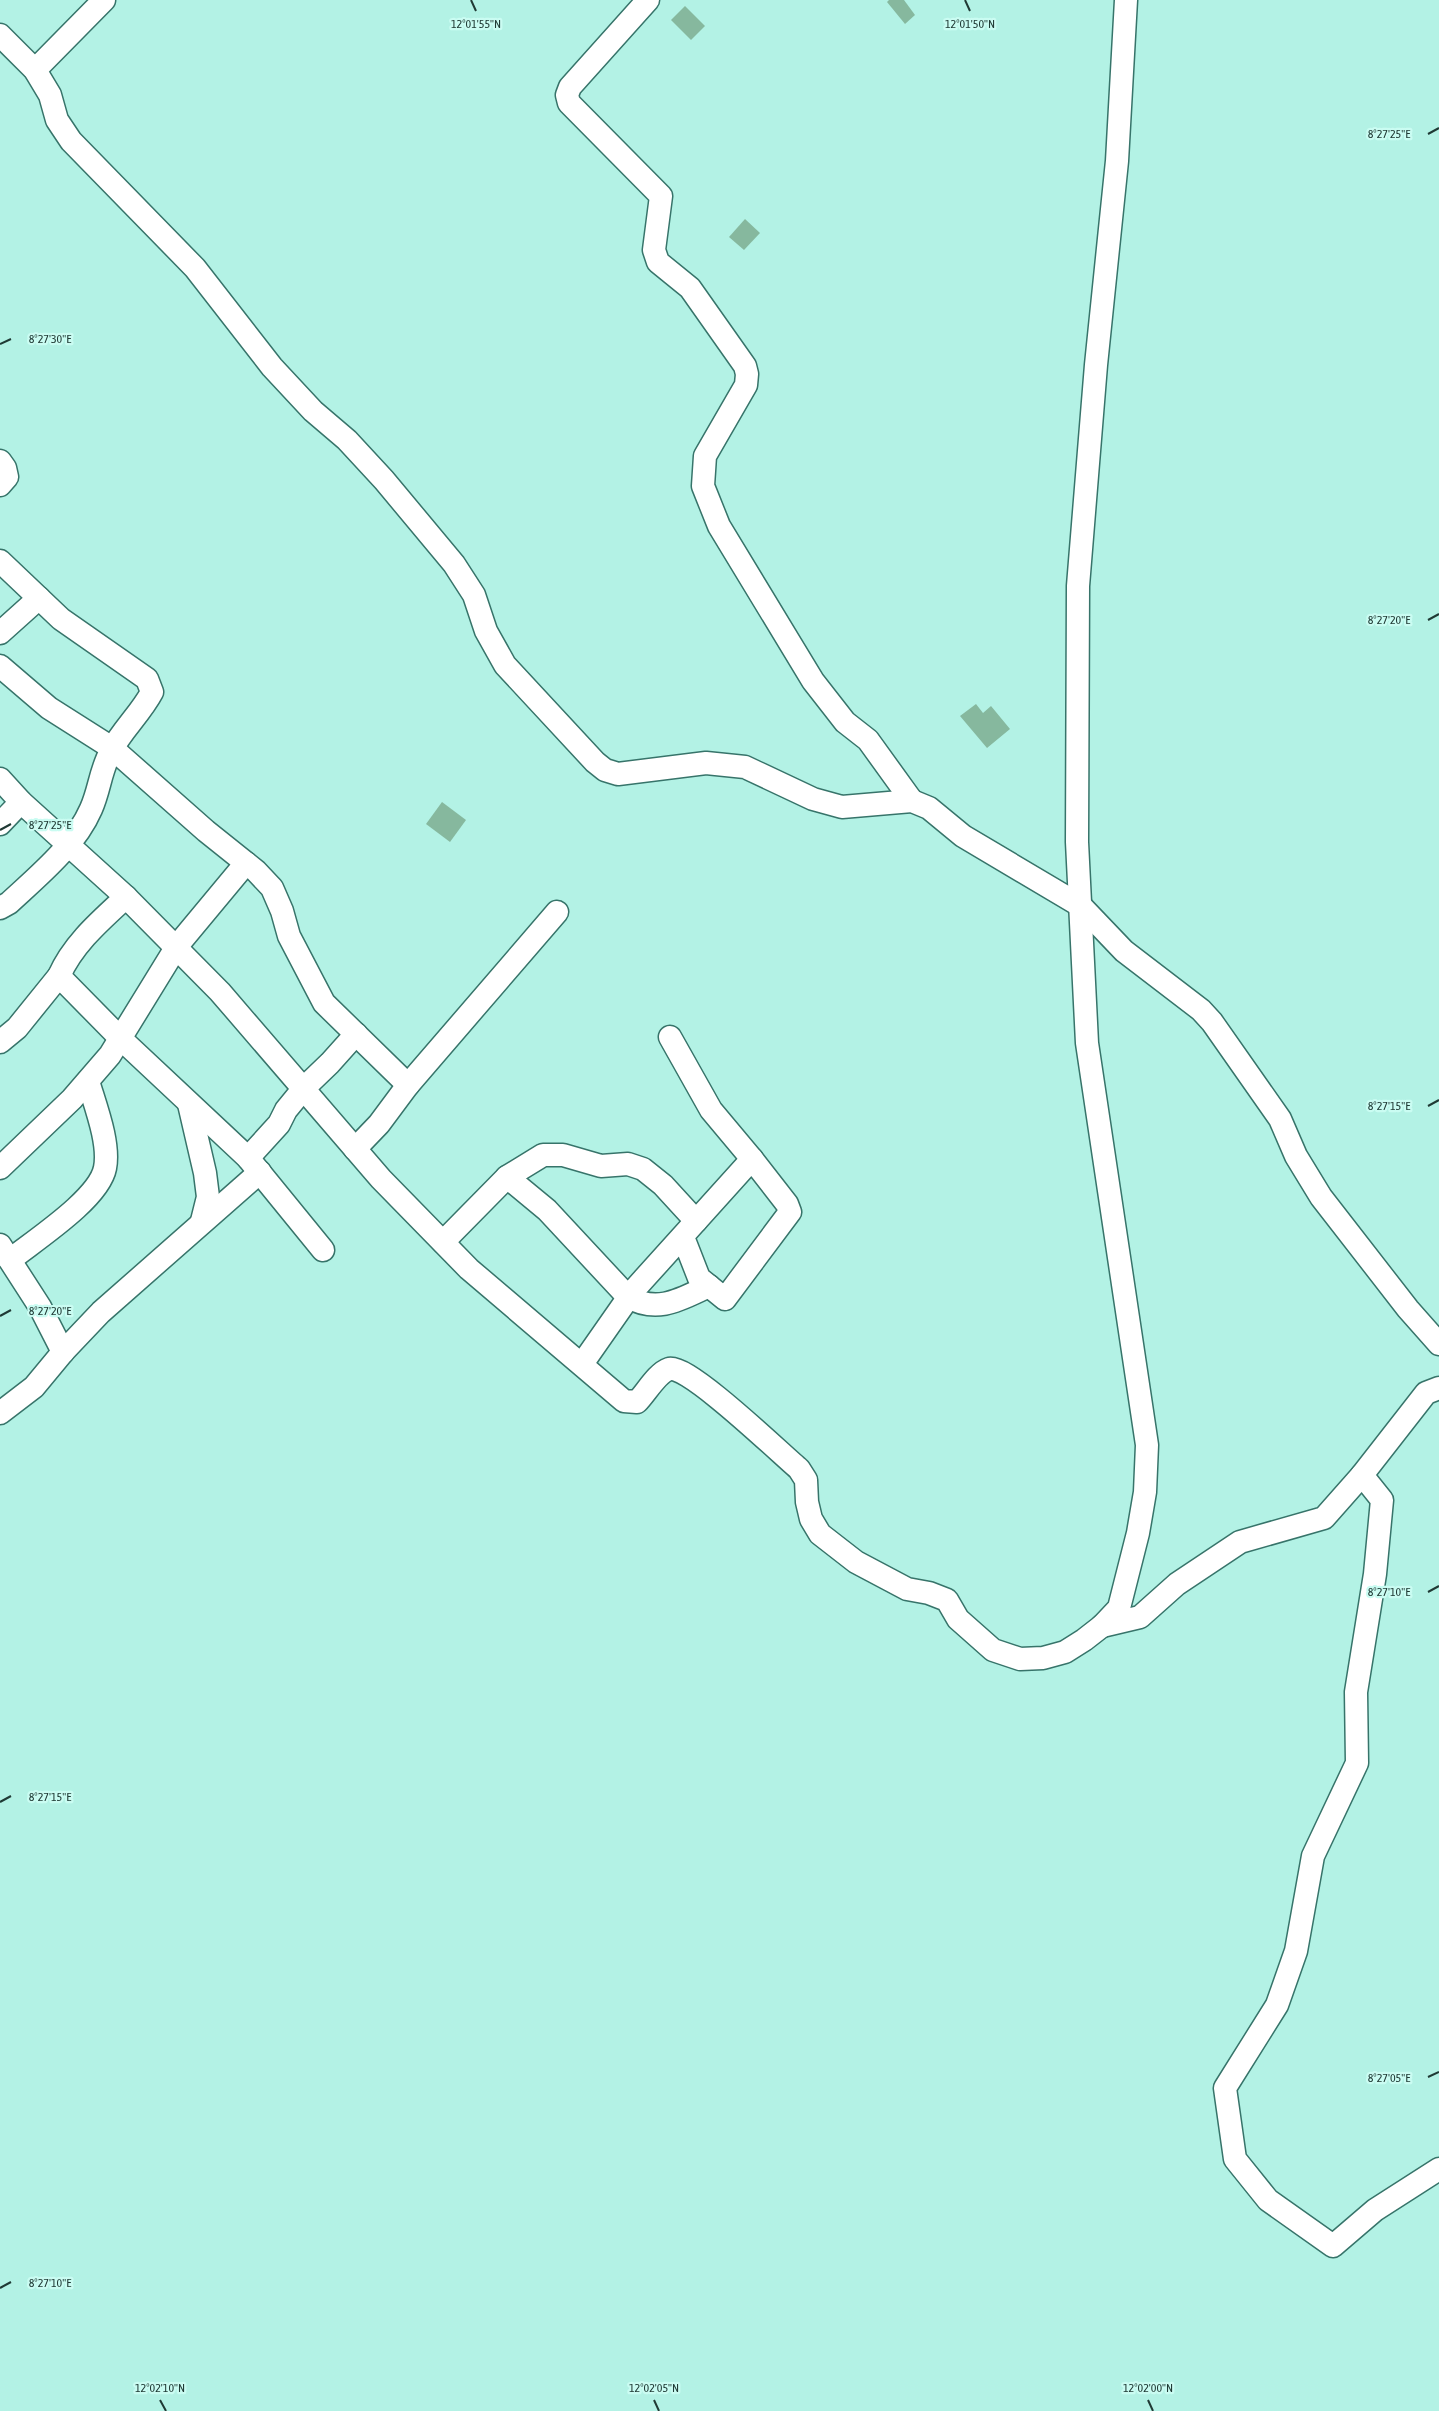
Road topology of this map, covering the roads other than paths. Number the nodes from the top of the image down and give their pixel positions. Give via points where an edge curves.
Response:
1 (104, 0) edge
2 (648, 0) edge
3 (1126, 0) edge
4 (0, 35) edge
5 (35, 70) junction
6 (0, 462) edge
7 (0, 485) edge
8 (0, 561) edge
9 (39, 598) junction
10 (0, 634) edge
11 (0, 666) edge
12 (112, 748) junction
13 (0, 779) edge
14 (912, 801) junction
15 (21, 802) junction
16 (0, 824) edge
17 (68, 845) junction
18 (246, 863) junction
19 (126, 897) junction
20 (1080, 906) junction
21 (0, 908) edge
22 (557, 912) dead end
23 (177, 946) junction
24 (59, 976) junction
25 (356, 1034) junction
26 (670, 1037) dead end
27 (120, 1038) junction
28 (0, 1042) edge
29 (88, 1081) junction
30 (408, 1085) junction
31 (304, 1088) junction
32 (189, 1104) junction
33 (355, 1149) junction
34 (752, 1159) junction
35 (254, 1165) junction
36 (0, 1168) edge
37 (506, 1177) junction
38 (202, 1221) junction
39 (690, 1229) junction
40 (443, 1242) junction
41 (323, 1250) dead end
42 (5, 1252) edge
43 (709, 1286) junction
44 (628, 1298) junction
45 (1439, 1344) edge
46 (62, 1352) junction
47 (582, 1364) junction
48 (1439, 1388) edge
49 (1, 1410) edge
50 (1362, 1475) junction
51 (1102, 1626) junction
52 (1439, 2169) edge

1 - 5 street
2 - 14 street via 570,86 567,94 569,103 662,196 654,250 658,262 690,288 745,366 746,385 705,456 704,486 719,526 813,681 845,722 868,740
3 - 20 street via 1116,161 1078,586
4 - 5 street
5 - 14 street via 50,95 57,120 71,141 195,268 272,367 384,480 459,572 474,595 486,631 505,665 595,762 618,774 706,763 745,767 813,799 842,807
6 - 7 street via 7,477
8 - 9 street
9 - 10 street
9 - 12 street via 62,619 147,679 152,692 146,704
11 - 12 street via 49,708
12 - 17 street via 102,769 91,810
12 - 18 street
13 - 15 street
14 - 20 street via 929,808 963,836
15 - 16 street
15 - 17 street
17 - 19 street
17 - 21 street
18 - 23 street
18 - 25 street via 272,888 289,936 324,1003
19 - 23 street
19 - 24 street via 95,925 66,959
20 - 45 street via 1124,951 1212,1022 1280,1119 1296,1156 1321,1197
20 - 51 street via 1087,1042 1147,1445 1145,1492 1138,1533 1119,1608
22 - 30 street
23 - 27 street
23 - 31 street
24 - 27 street
24 - 28 street via 17,1028
25 - 30 street
25 - 31 street
26 - 34 street via 711,1110
27 - 29 street
27 - 32 street
29 - 36 street
29 - 42 street via 103,1135 105,1167 97,1186 72,1211
30 - 33 street via 380,1124
31 - 33 street
31 - 35 street via 286,1110
32 - 35 street
32 - 38 street via 206,1173 208,1197
33 - 40 street
34 - 39 street
34 - 43 street via 790,1212 725,1299
35 - 38 street
35 - 41 street
37 - 39 street via 543,1155 563,1155 601,1166 628,1164 643,1169 656,1180
37 - 40 street
37 - 44 street via 547,1210
38 - 46 street via 101,1312
39 - 43 street via 700,1278
39 - 44 street
40 - 47 street via 524,1317
42 - 46 street via 40,1307
43 - 44 street via 667,1305 639,1303
44 - 47 street
46 - 49 street via 34,1387
47 - 51 street via 624,1401 637,1402 671,1368 687,1375 717,1396 799,1469 806,1480 811,1518 820,1534 856,1562 907,1589 947,1600 958,1618 993,1650 1020,1659 1043,1658 1065,1652
48 - 50 street via 1426,1393
50 - 51 street via 1324,1518 1240,1542 1177,1584 1140,1617
50 - 52 street via 1382,1500 1375,1574 1356,1692 1357,1763 1313,1856 1296,1951 1277,2005 1225,2088 1235,2159 1268,2200 1333,2246 1376,2210

